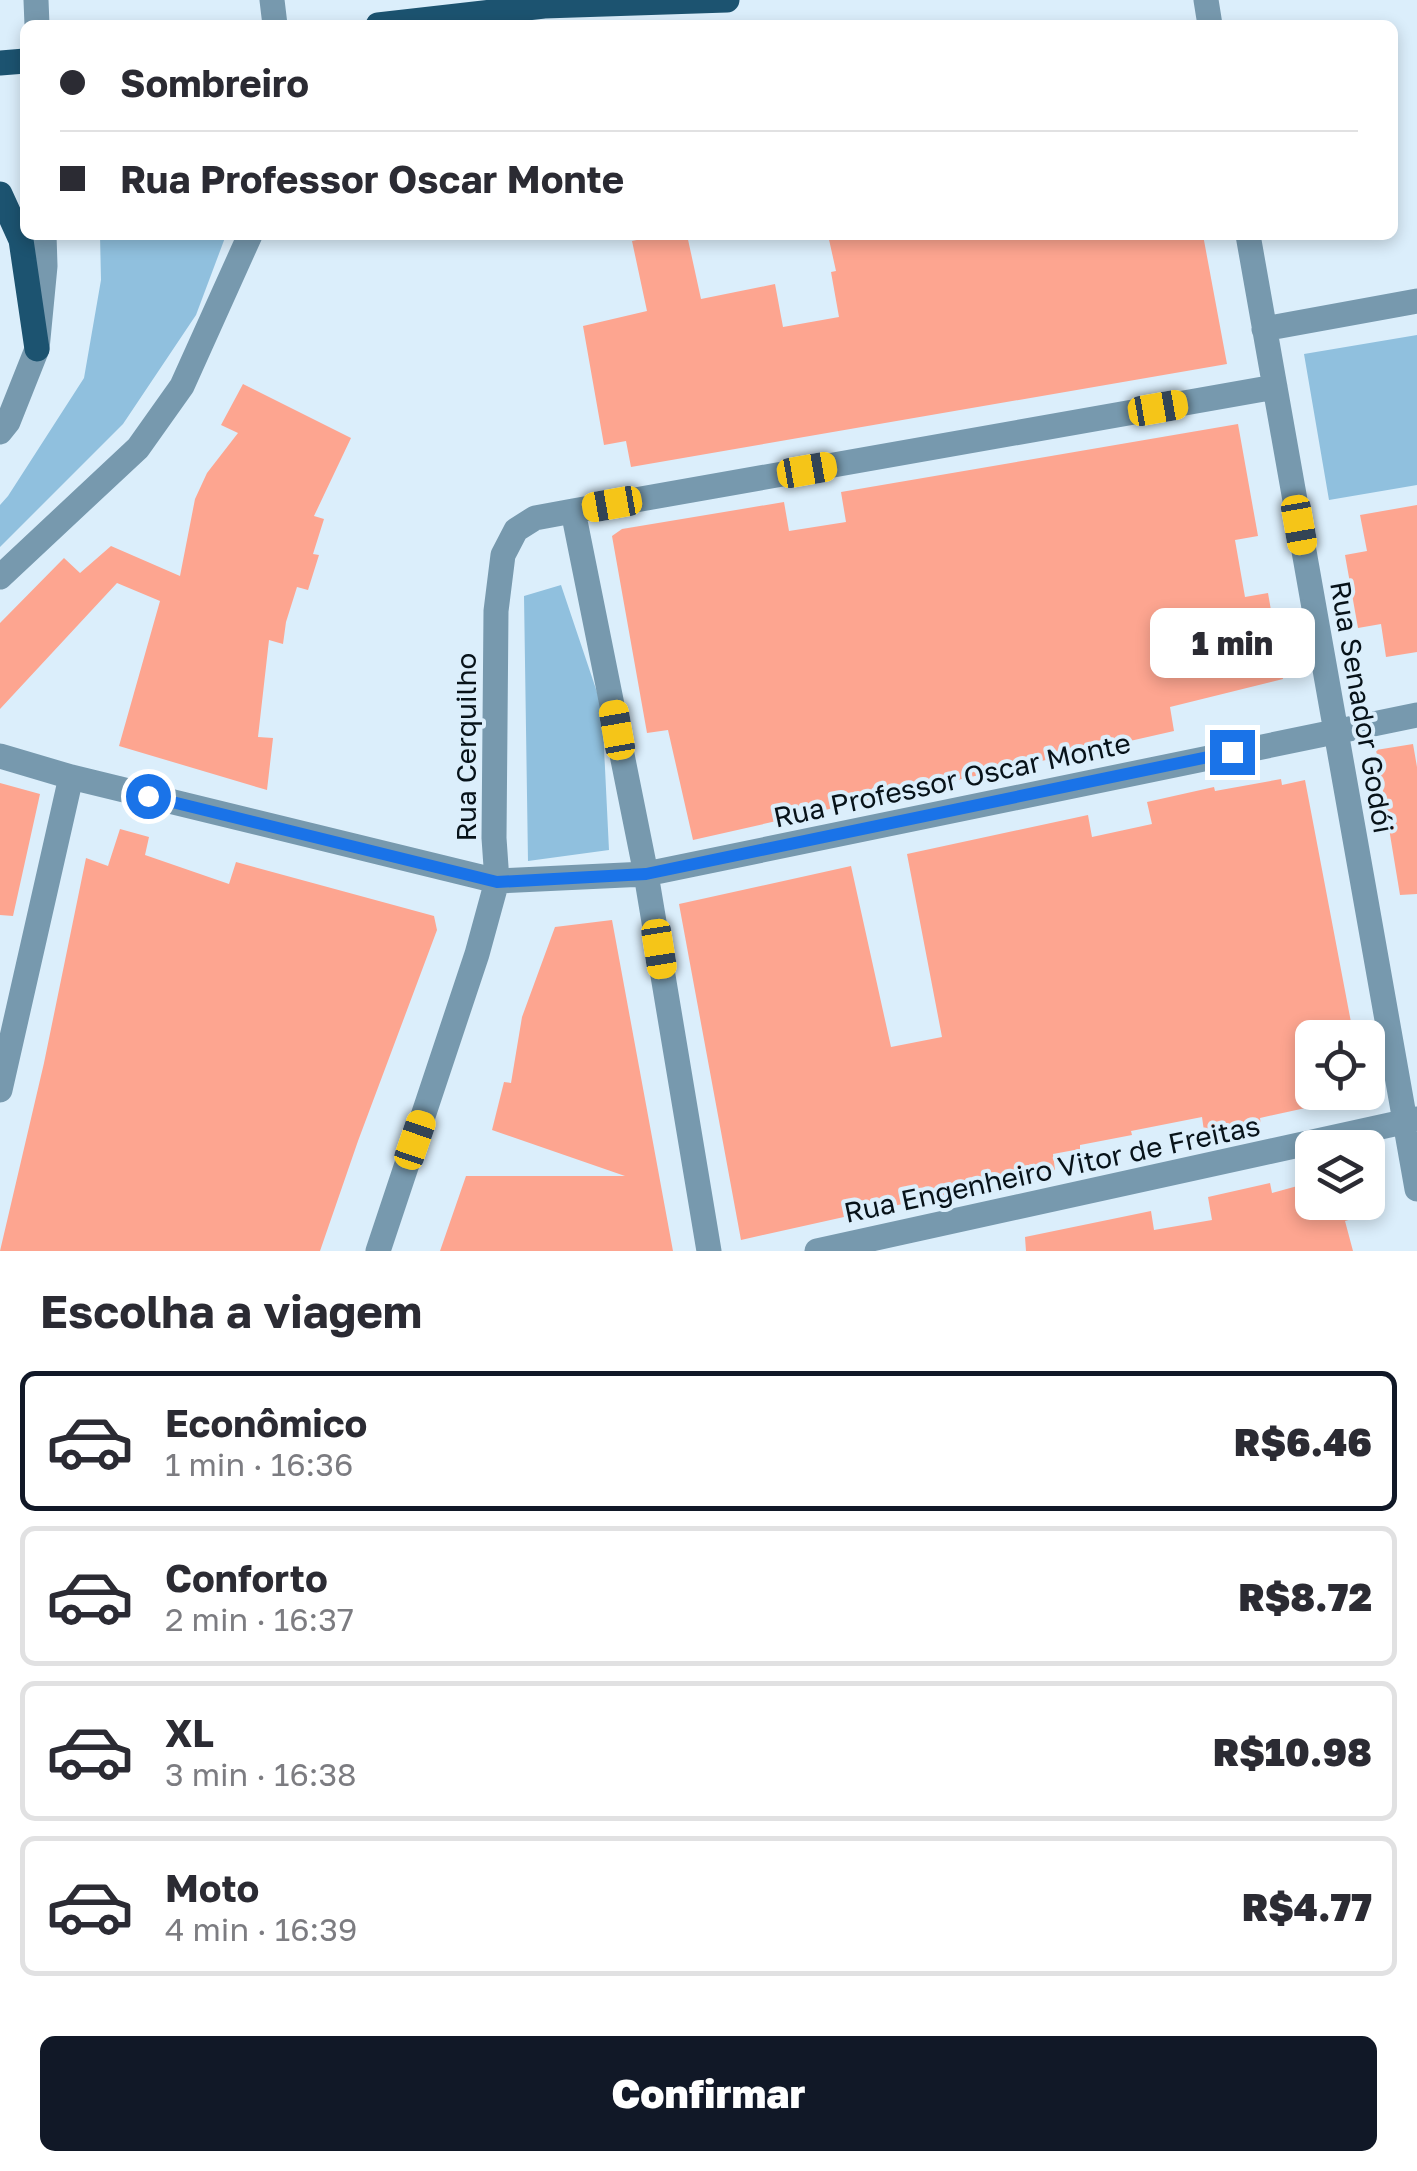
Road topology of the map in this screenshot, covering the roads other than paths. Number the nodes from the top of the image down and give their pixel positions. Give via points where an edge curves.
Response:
1 (727, 0) edge
2 (544, 6) junction
3 (422, 20) edge
4 (508, 20) edge
5 (0, 194) edge
6 (20, 238) edge
7 (21, 240) edge
8 (44, 240) edge
9 (248, 240) edge
10 (1249, 240) edge
11 (1417, 301) edge
12 (1264, 329) junction
13 (38, 348) junction
14 (1275, 387) junction
15 (0, 432) edge
16 (573, 511) junction
17 (0, 577) edge
18 (1417, 715) edge
19 (1336, 731) junction
20 (0, 756) edge
21 (71, 777) junction
22 (646, 874) junction
23 (497, 882) junction
24 (0, 1090) edge
25 (1411, 1120) edge
26 (1417, 1189) edge
27 (378, 1251) edge
28 (709, 1251) edge
29 (817, 1251) edge

1 - 2 main road
2 - 3 main road
2 - 4 main road
5 - 6 main road
7 - 13 main road
8 - 13 street
9 - 17 street via 182,386 138,448
10 - 12 street, Rua Senador Godói
11 - 12 street
12 - 14 street, Rua Senador Godói
13 - 15 street
14 - 16 street, Rua Cerquilho
14 - 19 street, Rua Senador Godói
16 - 22 street
16 - 23 street, Rua Cerquilho via 535,518 516,530 503,554 496,610
18 - 19 street, Rua Professor Oscar Monte
19 - 22 street, Rua Professor Oscar Monte
19 - 25 street, Rua Senador Godói
20 - 21 street, Rua Professor Oscar Monte
21 - 23 street, Rua Professor Oscar Monte
21 - 24 street
22 - 23 street, Rua Professor Oscar Monte
22 - 28 street
23 - 27 street, Rua Cerquilho
25 - 26 street, Rua Senador Godói
25 - 29 street, Rua Engenheiro Vitor de Freitas

